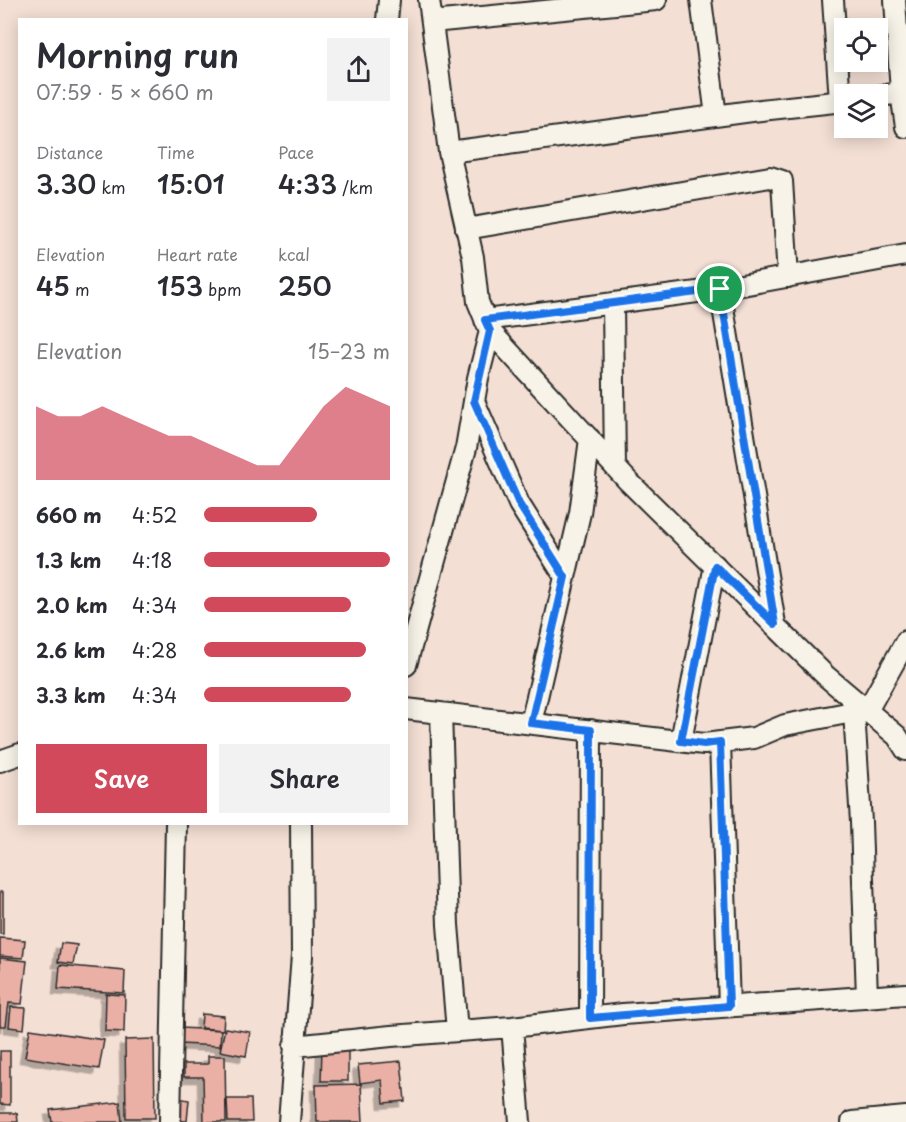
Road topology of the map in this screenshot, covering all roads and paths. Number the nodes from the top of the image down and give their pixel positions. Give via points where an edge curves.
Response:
1 (389, 0) edge
2 (429, 0) edge
3 (656, 0) edge
4 (701, 0) edge
5 (833, 0) edge
6 (895, 0) edge
7 (575, 4) edge
8 (387, 18) edge
9 (432, 22) junction
10 (840, 84) edge
11 (901, 93) junction
12 (888, 95) edge
13 (834, 102) edge
14 (716, 116) junction
15 (906, 127) edge
16 (449, 152) junction
17 (466, 228) junction
18 (906, 255) edge
19 (788, 277) junction
20 (720, 289) junction
21 (613, 303) junction
22 (488, 326) junction
23 (474, 401) junction
24 (590, 439) junction
25 (615, 467) junction
26 (715, 566) junction
27 (565, 577) junction
28 (775, 624) junction
29 (906, 641) edge
30 (408, 658) edge
31 (408, 709) edge
32 (861, 710) junction
33 (441, 713) junction
34 (531, 723) junction
35 (591, 730) junction
36 (681, 741) junction
37 (720, 742) junction
38 (906, 750) edge
39 (18, 755) edge
40 (0, 761) edge
41 (176, 825) edge
42 (301, 825) edge
43 (906, 994) edge
44 (867, 997) junction
45 (729, 1006) junction
46 (590, 1018) junction
47 (512, 1027) junction
48 (457, 1031) junction
49 (294, 1046) junction
50 (906, 1117) edge
51 (170, 1122) edge
52 (288, 1122) edge
53 (519, 1122) edge
54 (852, 1122) edge

1 - 8 street
2 - 9 street
3 - 7 street
4 - 14 street
5 - 10 street
6 - 11 street
7 - 9 street
9 - 16 street
11 - 12 street
11 - 15 street
13 - 14 street
14 - 16 street
16 - 17 street
17 - 19 street via 770,177 782,182
17 - 22 street via 478,302
18 - 19 street
19 - 20 street
20 - 21 street
20 - 28 street
21 - 22 street
21 - 25 street
22 - 23 street
22 - 24 street
23 - 27 street via 519,504
23 - 30 street via 466,448
24 - 25 street
24 - 27 street via 580,513
25 - 26 street
26 - 28 street
26 - 36 street
27 - 34 street
28 - 32 street
29 - 32 street
31 - 33 street
32 - 37 street via 784,725 754,738
32 - 38 street via 897,736
32 - 44 street
33 - 34 street
33 - 48 street via 448,925
34 - 35 street
35 - 36 street
35 - 46 street
36 - 37 street
37 - 45 street
39 - 40 street
41 - 51 street
42 - 49 street via 302,956
43 - 44 street
44 - 45 street
45 - 46 street
46 - 47 street
47 - 48 street
47 - 53 street
48 - 49 street
49 - 52 street
50 - 54 street

